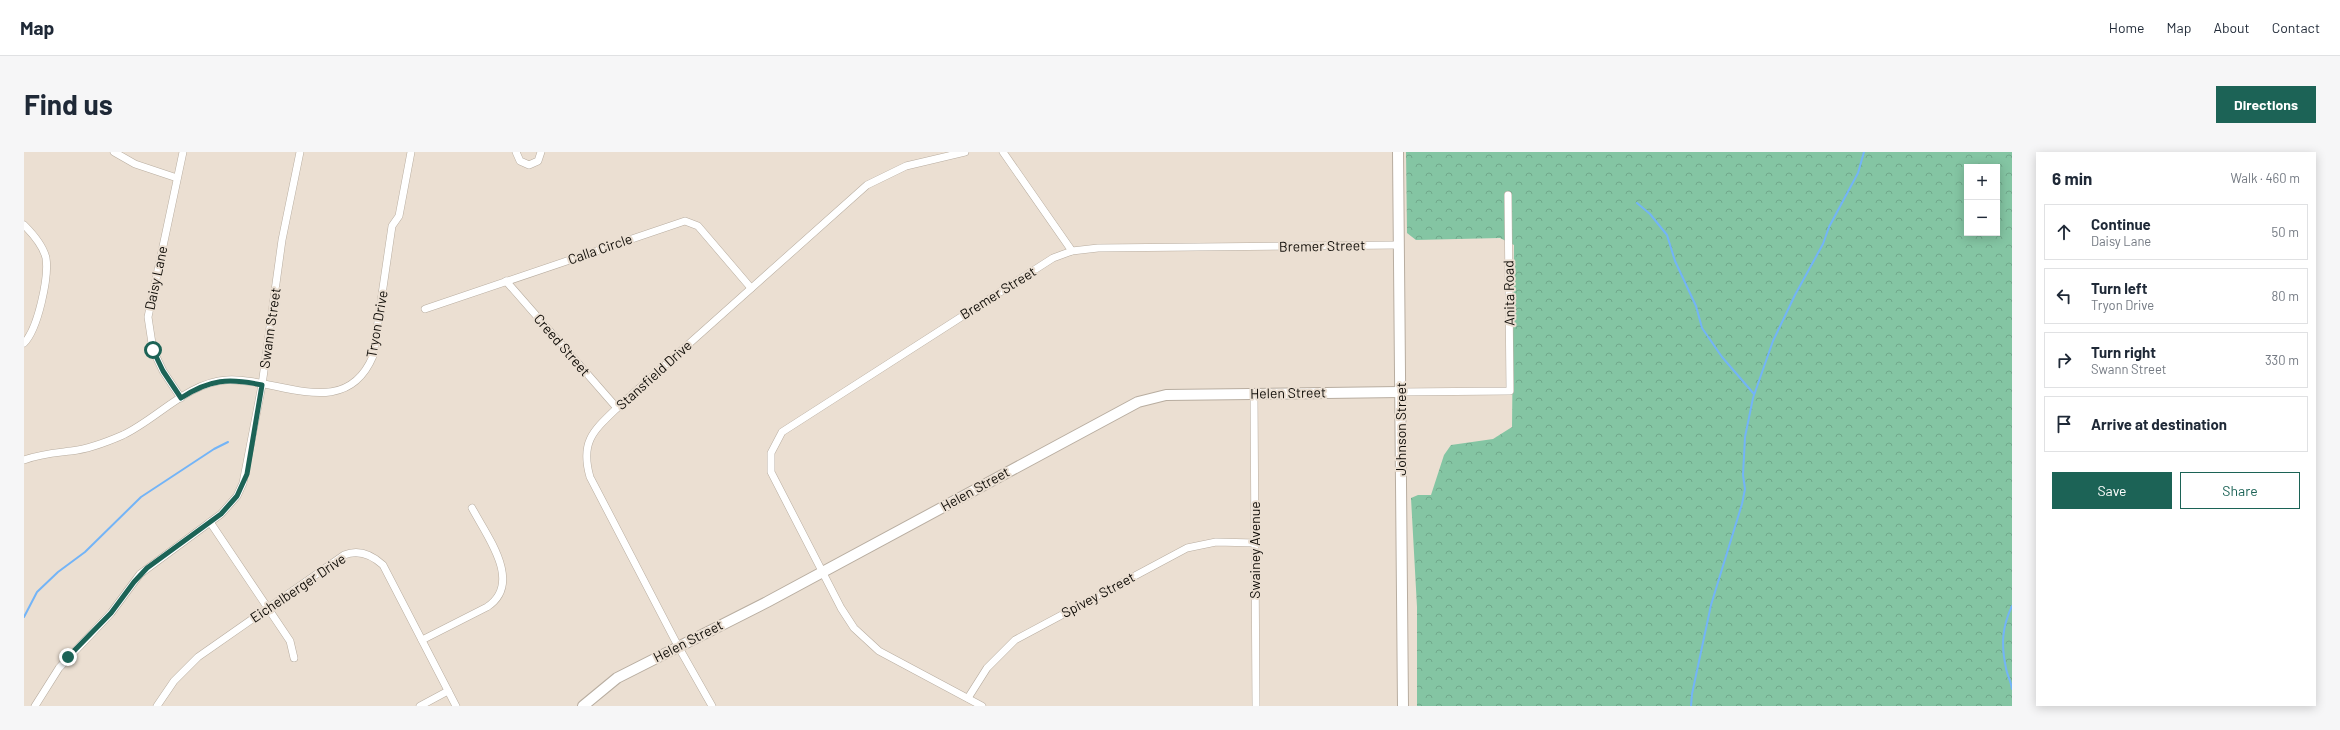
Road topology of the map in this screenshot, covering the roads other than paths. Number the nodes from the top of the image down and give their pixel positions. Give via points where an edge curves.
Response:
1 (114, 152) edge
2 (184, 152) edge
3 (300, 152) edge
4 (411, 152) edge
5 (516, 152) edge
6 (541, 152) edge
7 (965, 152) edge
8 (1003, 152) edge
9 (1398, 152) edge
10 (177, 178) junction
11 (1508, 195) dead end
12 (24, 225) edge
13 (1399, 245) junction
14 (1072, 251) junction
15 (506, 281) junction
16 (751, 288) junction
17 (425, 309) dead end
18 (24, 343) edge
19 (262, 385) junction
20 (1400, 392) junction
21 (1254, 394) junction
22 (181, 398) junction
23 (617, 408) junction
24 (24, 460) edge
25 (472, 508) dead end
26 (210, 522) junction
27 (1255, 543) junction
28 (823, 572) junction
29 (268, 608) junction
30 (422, 640) junction
31 (678, 646) junction
32 (294, 658) dead end
33 (448, 691) junction
34 (968, 698) junction
35 (35, 706) edge
36 (157, 706) edge
37 (420, 706) edge
38 (456, 706) edge
39 (583, 706) edge
40 (712, 706) edge
41 (982, 706) edge
42 (1256, 706) edge
43 (1403, 706) edge

1 - 10 street via 135,164
2 - 10 street, Daisy Lane
3 - 19 street, Swann Street via 282,240
4 - 19 street, Tryon Drive via 399,216 392,226 375,347 369,365 357,380 331,393
5 - 6 street via 520,161 529,165 538,161
7 - 16 street, Stansfield Drive via 906,166 879,178
8 - 14 street
9 - 13 street, Johnson Street
10 - 22 street, Daisy Lane via 149,307 148,327 159,363
11 - 20 street, Anita Road via 1510,391
12 - 18 street via 42,248 46,267 37,322
13 - 14 street, Bremer Street via 1098,248
13 - 20 street, Johnson Street
14 - 28 street, Bremer Street via 1053,258 782,432 771,453 771,472
15 - 16 street, Calla Circle via 684,221 698,226
15 - 17 street, Calla Circle
15 - 23 street, Creed Street
16 - 23 street, Stansfield Drive
19 - 22 street, Tryon Drive via 234,380 220,381
19 - 26 street, Swann Street via 244,483 231,504
20 - 21 street, Helen Street
20 - 43 street, Johnson Street
21 - 27 street, Swainey Avenue
21 - 28 street, Helen Street via 1166,396 1125,408
22 - 24 street, Tryon Drive via 140,426 105,442
23 - 31 street, Stansfield Drive via 597,427 589,439 586,453 587,468
25 - 30 street via 502,569 503,583 500,592 487,606
26 - 29 street
26 - 35 street, Swann Street via 140,574 111,613 59,668
27 - 34 street, Spivey Street via 1206,543 1187,548 1015,640 987,668
27 - 42 street, Swainey Avenue
28 - 31 street, Helen Street
28 - 34 street, Bremer Street via 846,616 875,648
29 - 30 street, Eichelberger Drive via 344,555 353,552 363,553 376,559 383,566
29 - 32 street via 290,641
29 - 36 street, Eichelberger Drive via 198,657 174,681
30 - 33 street, Eichelberger Drive
31 - 39 street, Helen Street via 617,678
31 - 40 street, Stansfield Drive
33 - 37 street
33 - 38 street, Eichelberger Drive
34 - 41 street, Bremer Street

